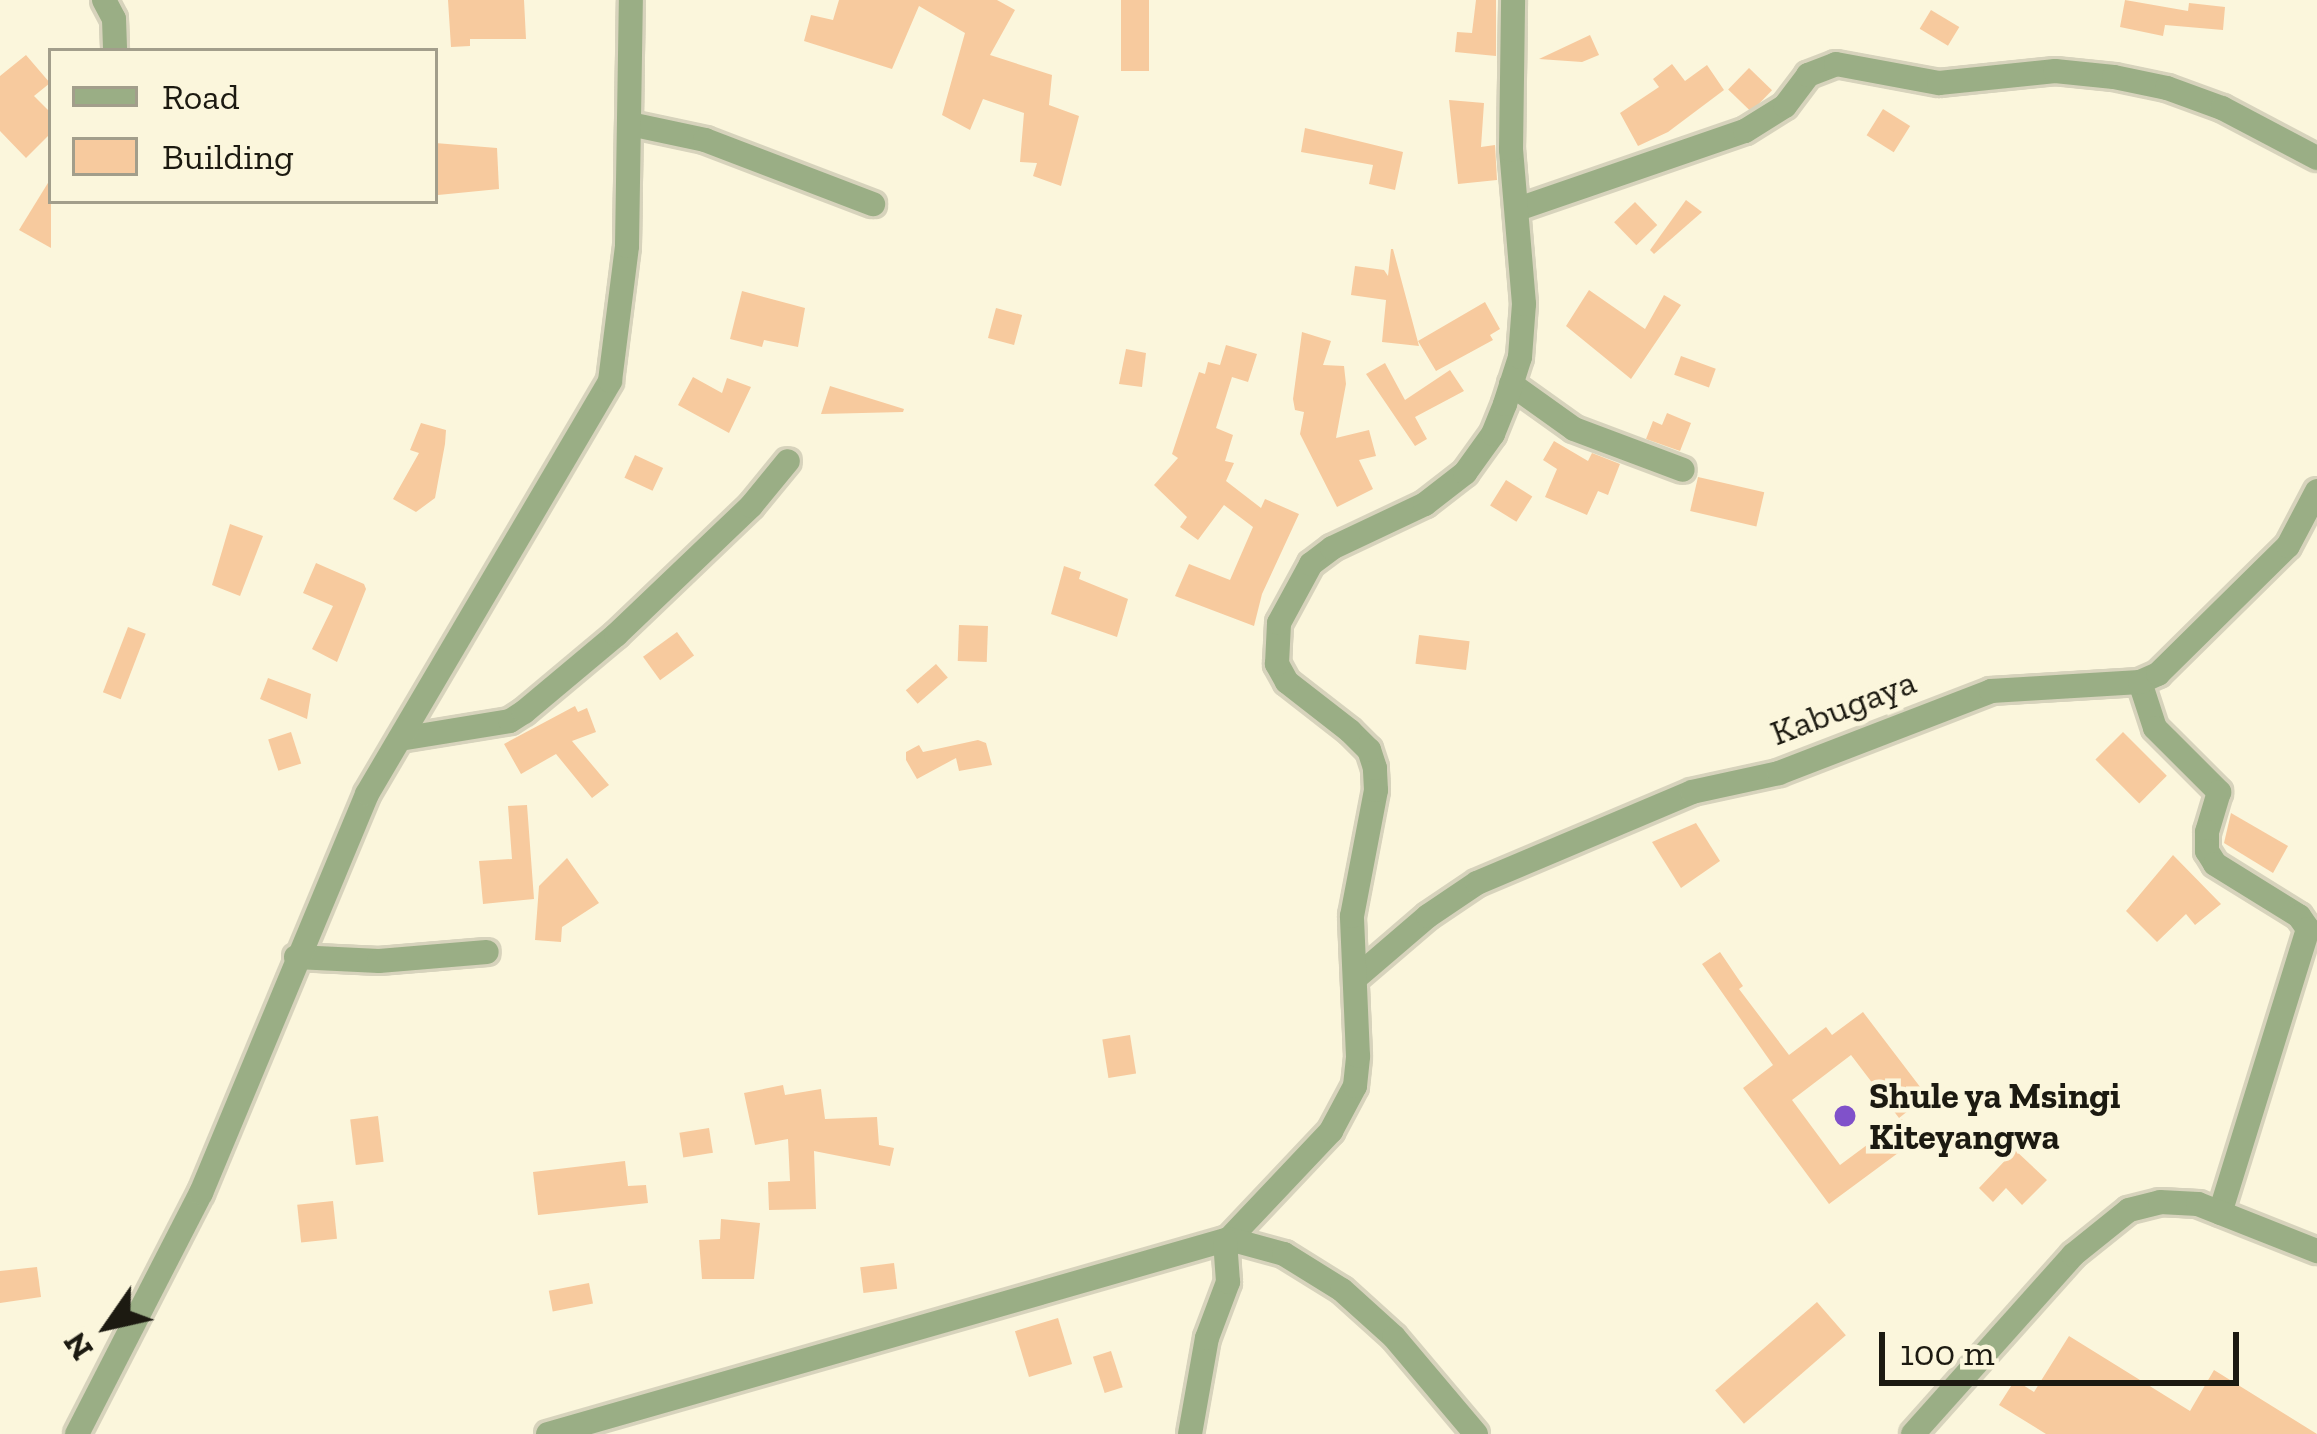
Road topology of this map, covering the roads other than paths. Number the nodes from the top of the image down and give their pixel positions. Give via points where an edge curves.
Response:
1 (104, 0) edge
2 (632, 0) edge
3 (1513, 0) edge
4 (115, 48) edge
5 (630, 124) junction
6 (2317, 158) edge
7 (873, 204) dead end
8 (1518, 208) junction
9 (1511, 384) junction
10 (788, 461) dead end
11 (1683, 470) dead end
12 (2317, 491) edge
13 (2140, 682) junction
14 (400, 739) junction
15 (487, 952) dead end
16 (296, 957) junction
17 (1358, 976) junction
18 (2220, 1213) junction
19 (1227, 1240) junction
20 (2317, 1251) edge
21 (77, 1434) edge
22 (548, 1434) edge
23 (1190, 1434) edge
24 (1476, 1434) edge
25 (1912, 1434) edge

1 - 4 street
2 - 5 street
3 - 8 street
5 - 7 street via 705,140
5 - 14 street via 627,246 610,381
6 - 8 street via 2222,108 2114,77 2055,71 1939,83 1836,64 1808,76 1785,106 1745,131
8 - 9 street via 1524,330
9 - 11 street via 1574,429
9 - 17 street via 1493,434 1465,473 1425,504 1311,564 1279,623 1277,664 1287,682 1350,731 1375,768 1354,892
10 - 14 street via 616,635 524,712 510,722
12 - 13 street via 2266,570 2180,656
13 - 17 street, Kabugaya via 1991,691 1779,773 1692,792 1477,883
13 - 18 street via 2155,728 2219,792 2206,832 2215,864 2308,929
14 - 16 street via 367,794
15 - 16 street via 362,962
16 - 21 street via 201,1193
17 - 19 street via 1358,1056 1346,1107
18 - 20 street
18 - 25 street via 2160,1202 2129,1210 2073,1255
19 - 22 street
19 - 23 street via 1228,1282 1200,1366
19 - 24 street via 1284,1254 1342,1290 1394,1337

